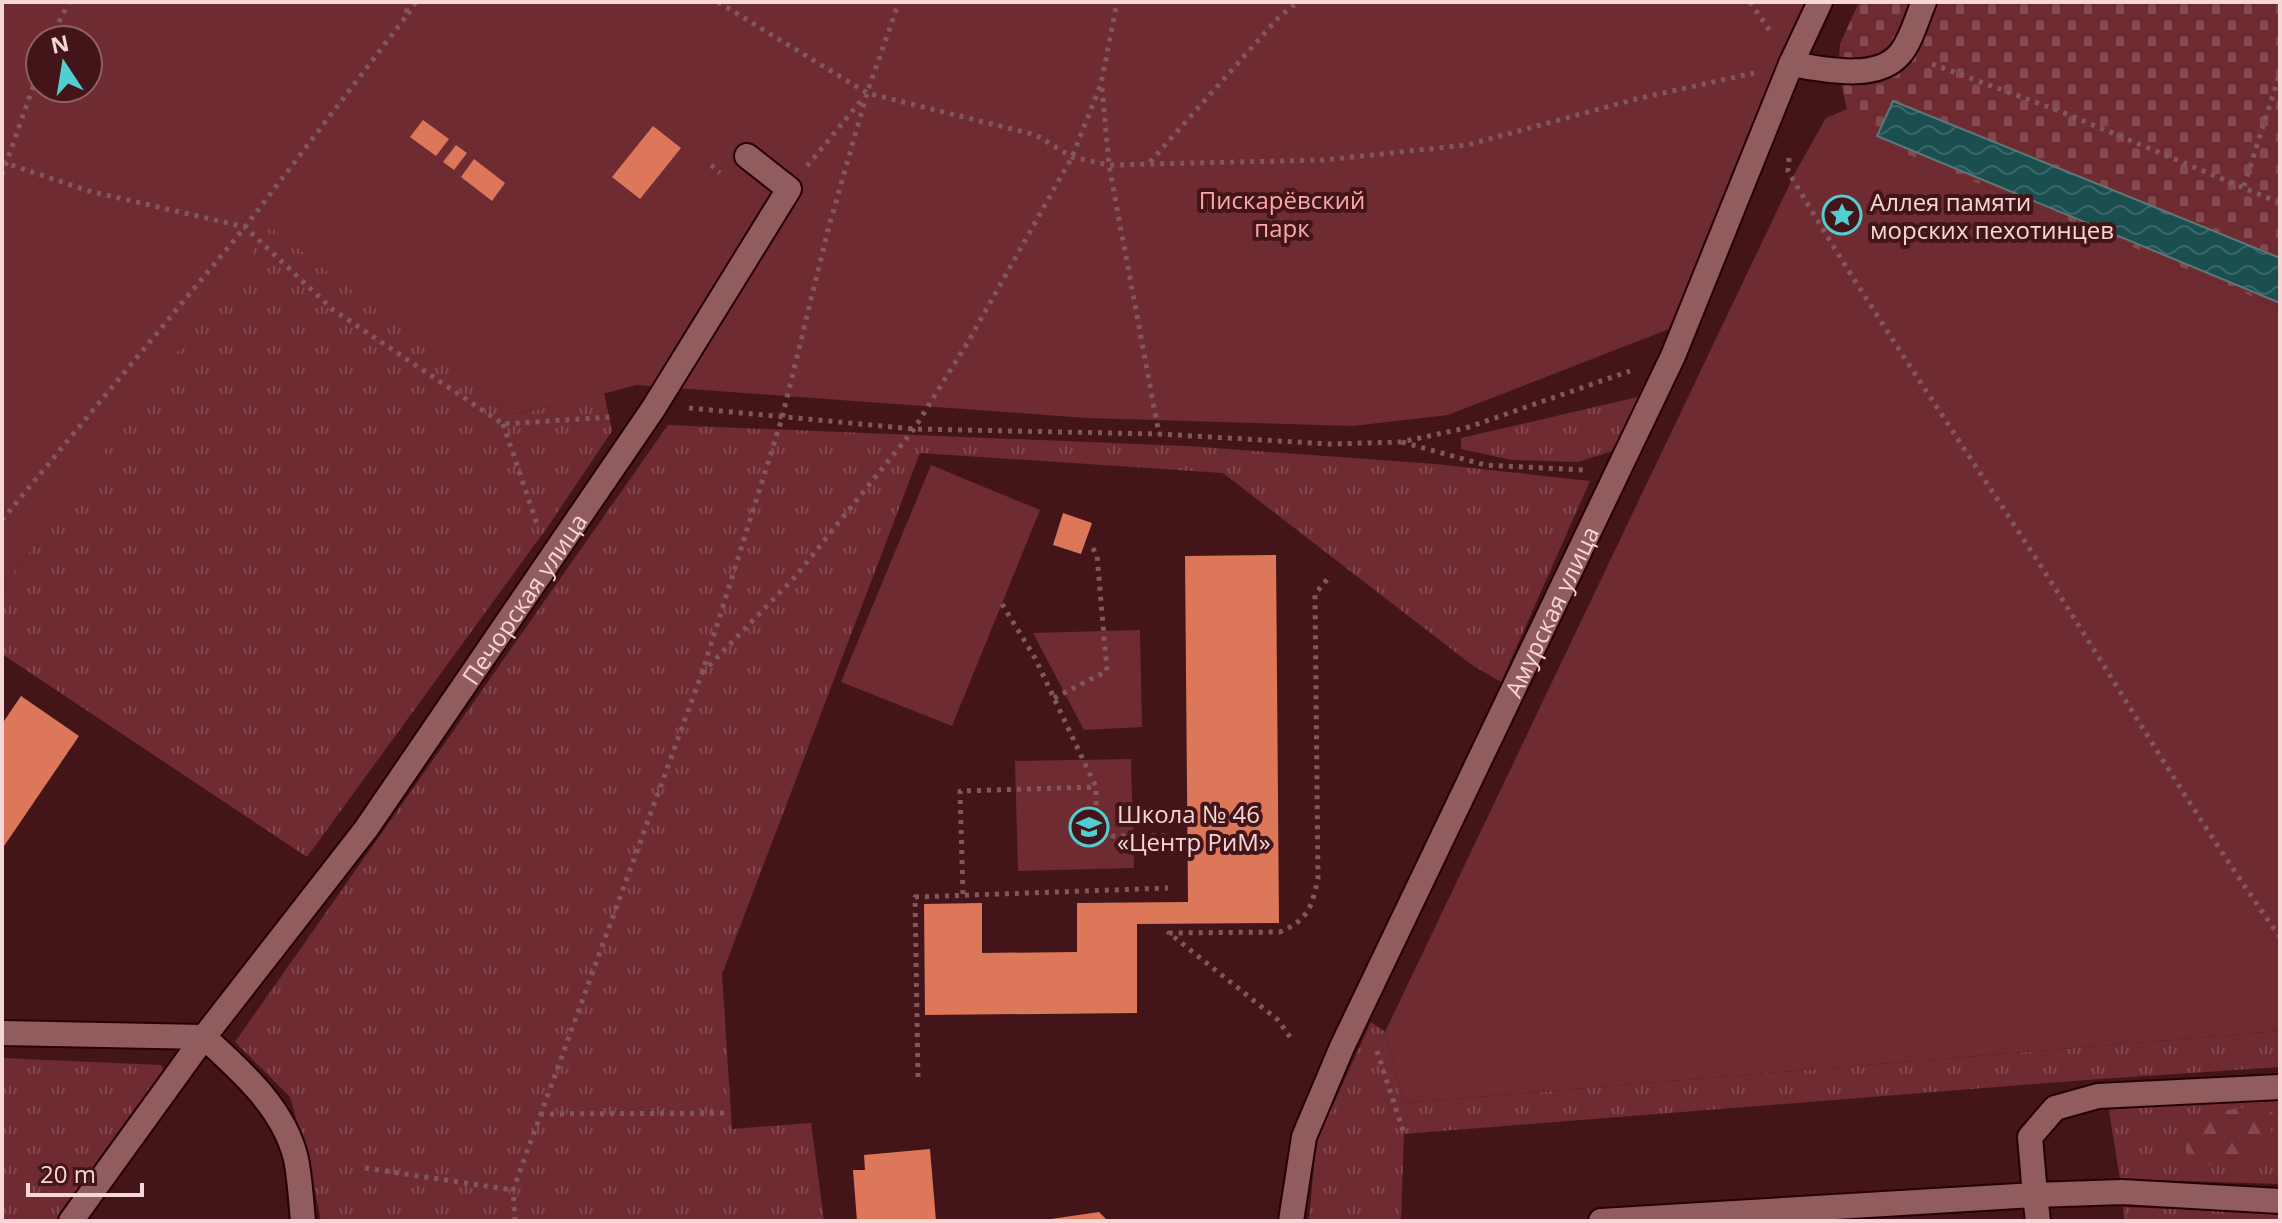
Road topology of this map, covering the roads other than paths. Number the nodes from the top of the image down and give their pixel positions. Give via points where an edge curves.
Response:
1 (1820, 2) edge
2 (1924, 2) edge
3 (1791, 64) junction
4 (747, 156) dead end
5 (2, 1033) edge
6 (204, 1037) junction
7 (2280, 1087) edge
8 (2035, 1195) junction
9 (2280, 1201) edge
10 (71, 1221) edge
11 (303, 1221) edge
12 (1291, 1221) edge
13 (1601, 1221) edge
14 (2038, 1221) edge

1 - 3 street, Амурская улица
2 - 3 street via 1901,53 1878,69 1838,71
3 - 12 street, Амурская улица via 1673,356 1304,1137
4 - 6 street, Печорская улица via 789,189 653,409 366,829
5 - 6 street
6 - 10 street, Печорская улица
6 - 11 street via 274,1109 296,1157
7 - 8 street via 2098,1096 2055,1108 2030,1137
8 - 9 street via 2122,1192
8 - 13 street
8 - 14 street

